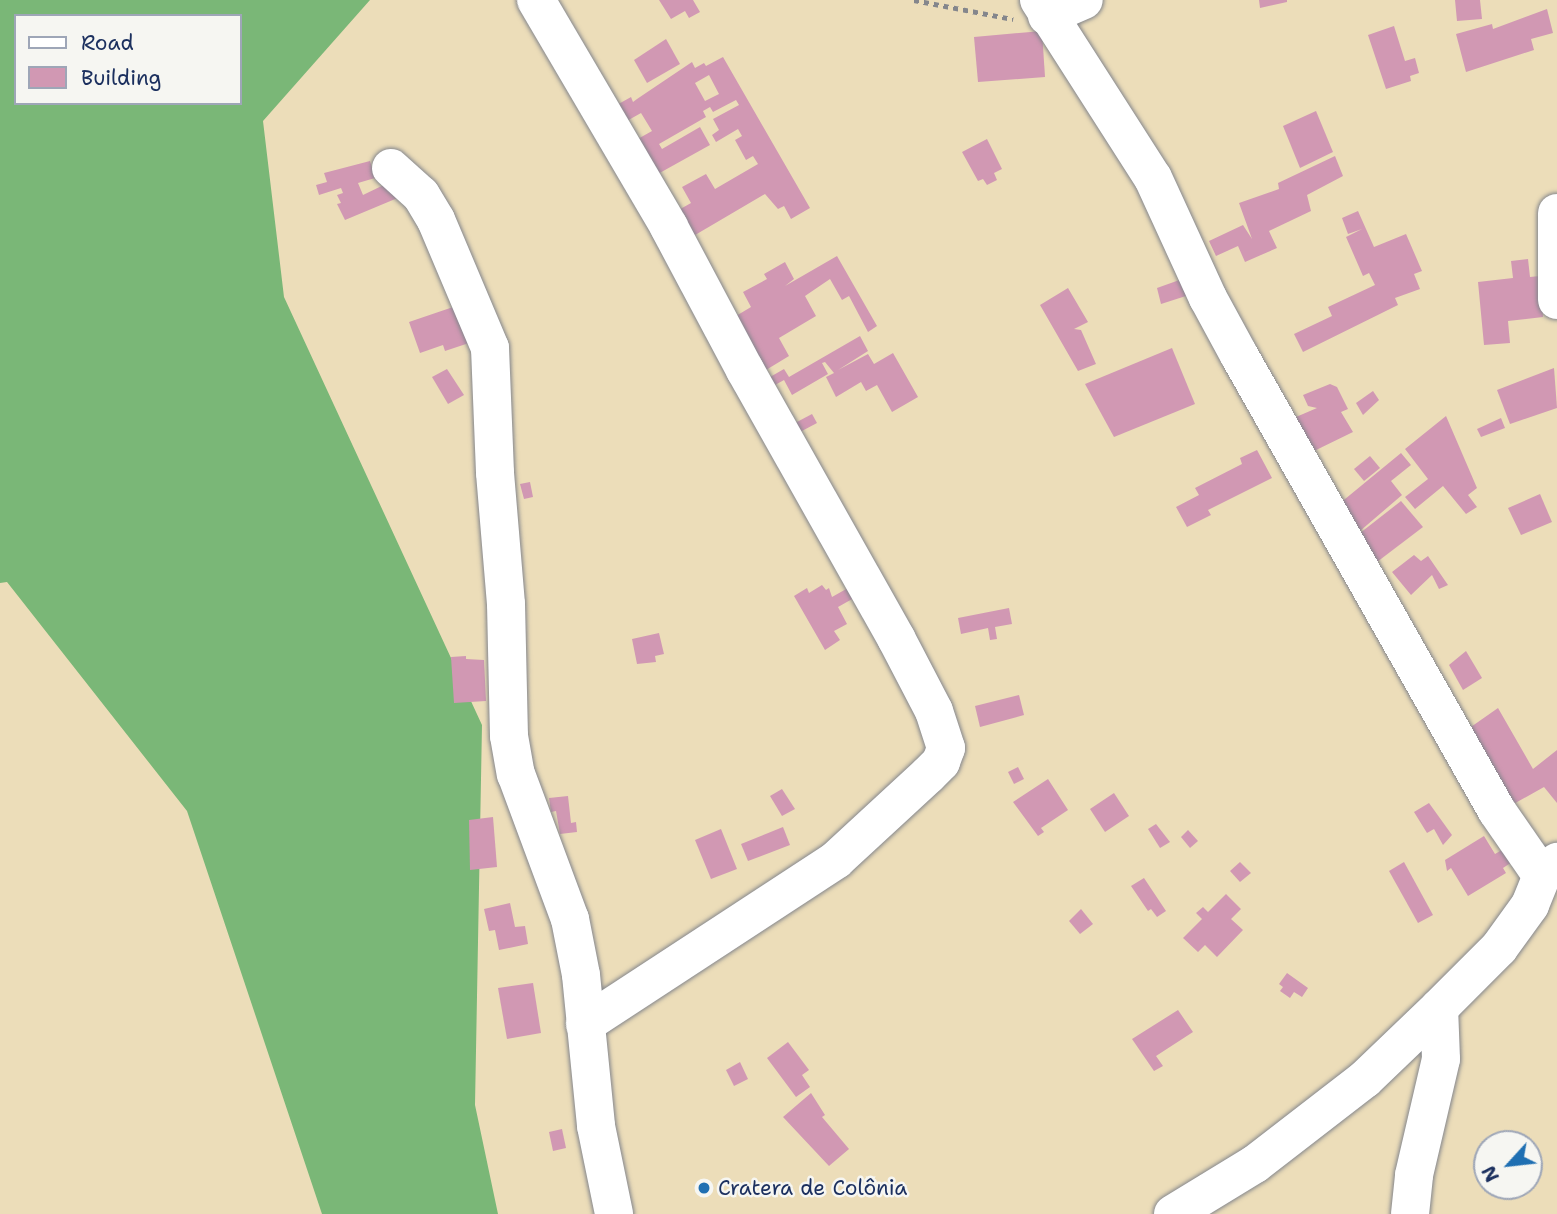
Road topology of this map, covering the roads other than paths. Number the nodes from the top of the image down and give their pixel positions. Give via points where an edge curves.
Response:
1 (536, 0) edge
2 (1084, 0) edge
3 (1043, 8) edge
4 (391, 168) dead end
5 (1557, 213) edge
6 (1557, 300) edge
7 (1549, 869) edge
8 (1439, 1008) junction
9 (585, 1024) junction
10 (614, 1214) edge
11 (1173, 1214) edge
12 (1410, 1214) edge

1 - 9 street via 669,227 901,648 934,711 946,748 929,775 836,860
2 - 3 street
3 - 7 street via 1153,178 1227,334 1497,811
4 - 9 street via 421,195 436,220 490,348 509,736 516,774 570,919
5 - 6 street
7 - 8 street via 1499,948
8 - 11 street via 1364,1079 1265,1156
8 - 12 street via 1441,1059 1414,1175
9 - 10 street via 596,1126

